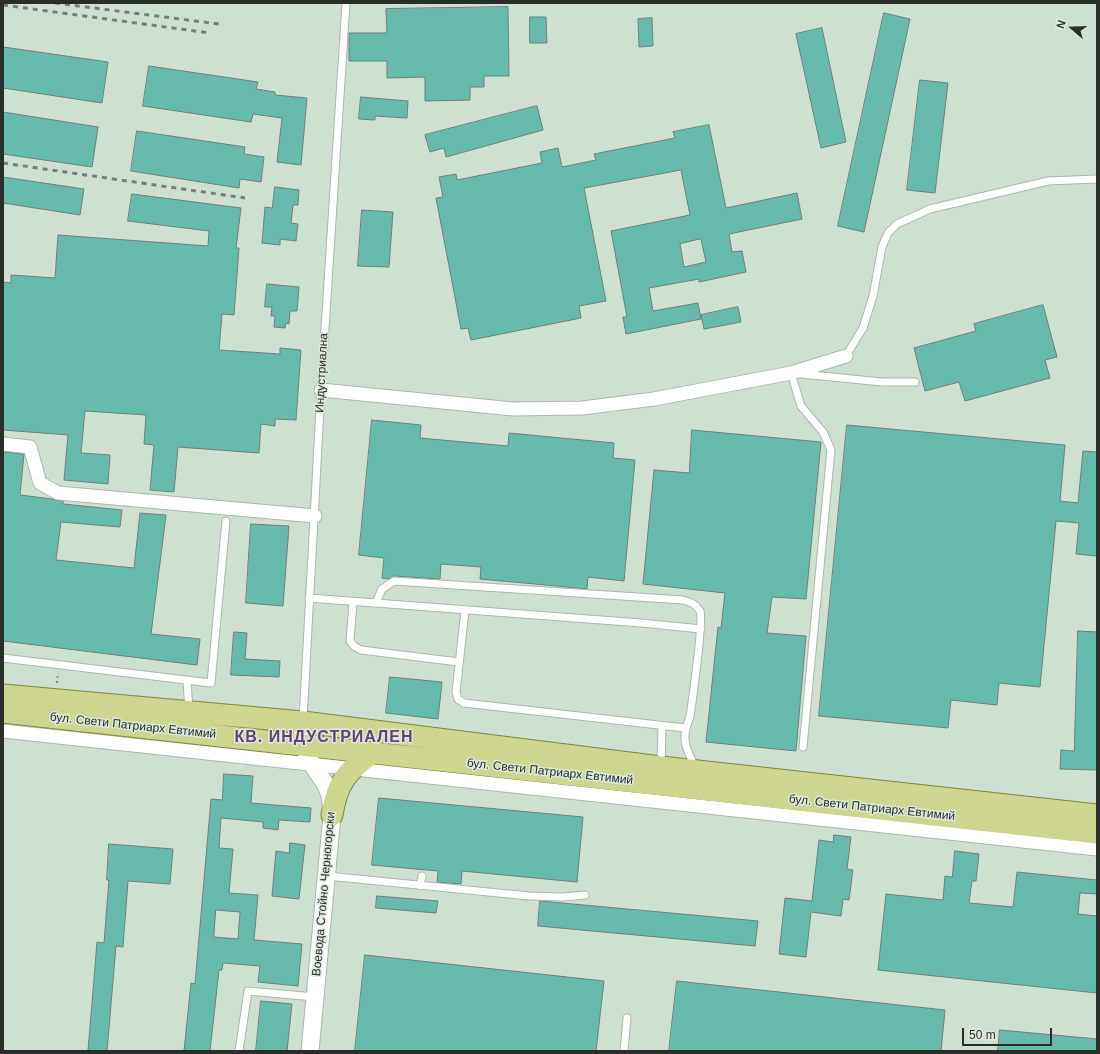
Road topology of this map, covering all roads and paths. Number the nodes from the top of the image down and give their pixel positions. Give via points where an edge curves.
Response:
1 (346, 3) edge
2 (1097, 179) edge
3 (846, 356) joint
4 (791, 373) junction
5 (915, 382) dead end
6 (321, 390) junction
7 (3, 444) edge
8 (315, 516) junction
9 (226, 521) dead end
10 (309, 598) junction
11 (353, 602) junction
12 (376, 604) junction
13 (465, 610) junction
14 (701, 629) junction
15 (3, 658) edge
16 (459, 662) junction
17 (187, 680) junction
18 (3, 695) edge
19 (189, 711) junction
20 (3, 712) edge
21 (303, 722) junction
22 (662, 726) junction
23 (685, 728) junction
24 (3, 731) edge
25 (302, 744) junction
26 (803, 746) dead end
27 (374, 752) junction
28 (312, 764) junction
29 (661, 767) junction
30 (353, 768) junction
31 (697, 770) junction
32 (332, 815) junction
33 (1097, 815) edge
34 (1097, 833) edge
35 (1097, 849) edge
36 (327, 876) junction
37 (422, 876) dead end
38 (420, 886) junction
39 (584, 895) dead end
40 (316, 997) junction
41 (627, 1018) dead end
42 (240, 1051) edge
43 (310, 1051) edge
44 (624, 1051) edge

1 - 6 lane, Индустриална
2 - 3 lane via 1048,181 930,210 897,224 888,233 882,247 863,328
3 - 4 street
4 - 5 lane via 875,382
4 - 6 street via 654,399 582,408 513,409
4 - 26 lane via 801,406 822,432 831,450
6 - 8 lane, Индустриална
7 - 8 street via 30,447 40,483 58,493
8 - 10 lane, Индустриална
9 - 17 lane via 211,683
10 - 11 lane
10 - 21 lane, Индустриална
11 - 12 lane
11 - 16 lane via 350,641 361,650
12 - 13 lane
12 - 14 lane via 382,589 394,581 683,600 694,604 701,612
13 - 14 lane
13 - 16 lane
14 - 23 lane via 690,716
15 - 17 lane
16 - 22 lane via 456,692 458,699 464,703
17 - 19 lane
18 - 19 main road, бул. Свети Патриарх Евтимий
19 - 21 main road, бул. Свети Патриарх Евтимий
20 - 25 main road, бул. Свети Патриарх Евтимий
21 - 25 street, Индустриална
21 - 29 main road, бул. Свети Патриарх Евтимий
22 - 23 lane
22 - 29 lane
23 - 31 lane via 685,746
24 - 28 street
25 - 27 main road, бул. Свети Патриарх Евтимий
25 - 28 street, Воевода Стойно Черногорски
27 - 30 main road
27 - 34 main road, бул. Свети Патриарх Евтимий
28 - 30 street
28 - 32 street, Воевода Стойно Черногорски via 330,795
29 - 31 main road, бул. Свети Патриарх Евтимий
30 - 32 main road via 335,796
30 - 35 street
31 - 33 main road, бул. Свети Патриарх Евтимий
32 - 36 street, Воевода Стойно Черногорски
36 - 38 lane
36 - 40 street, Воевода Стойно Черногорски
37 - 38 lane
38 - 39 lane via 529,896
40 - 42 lane via 248,991
40 - 43 street, Воевода Стойно Черногорски
41 - 44 lane

